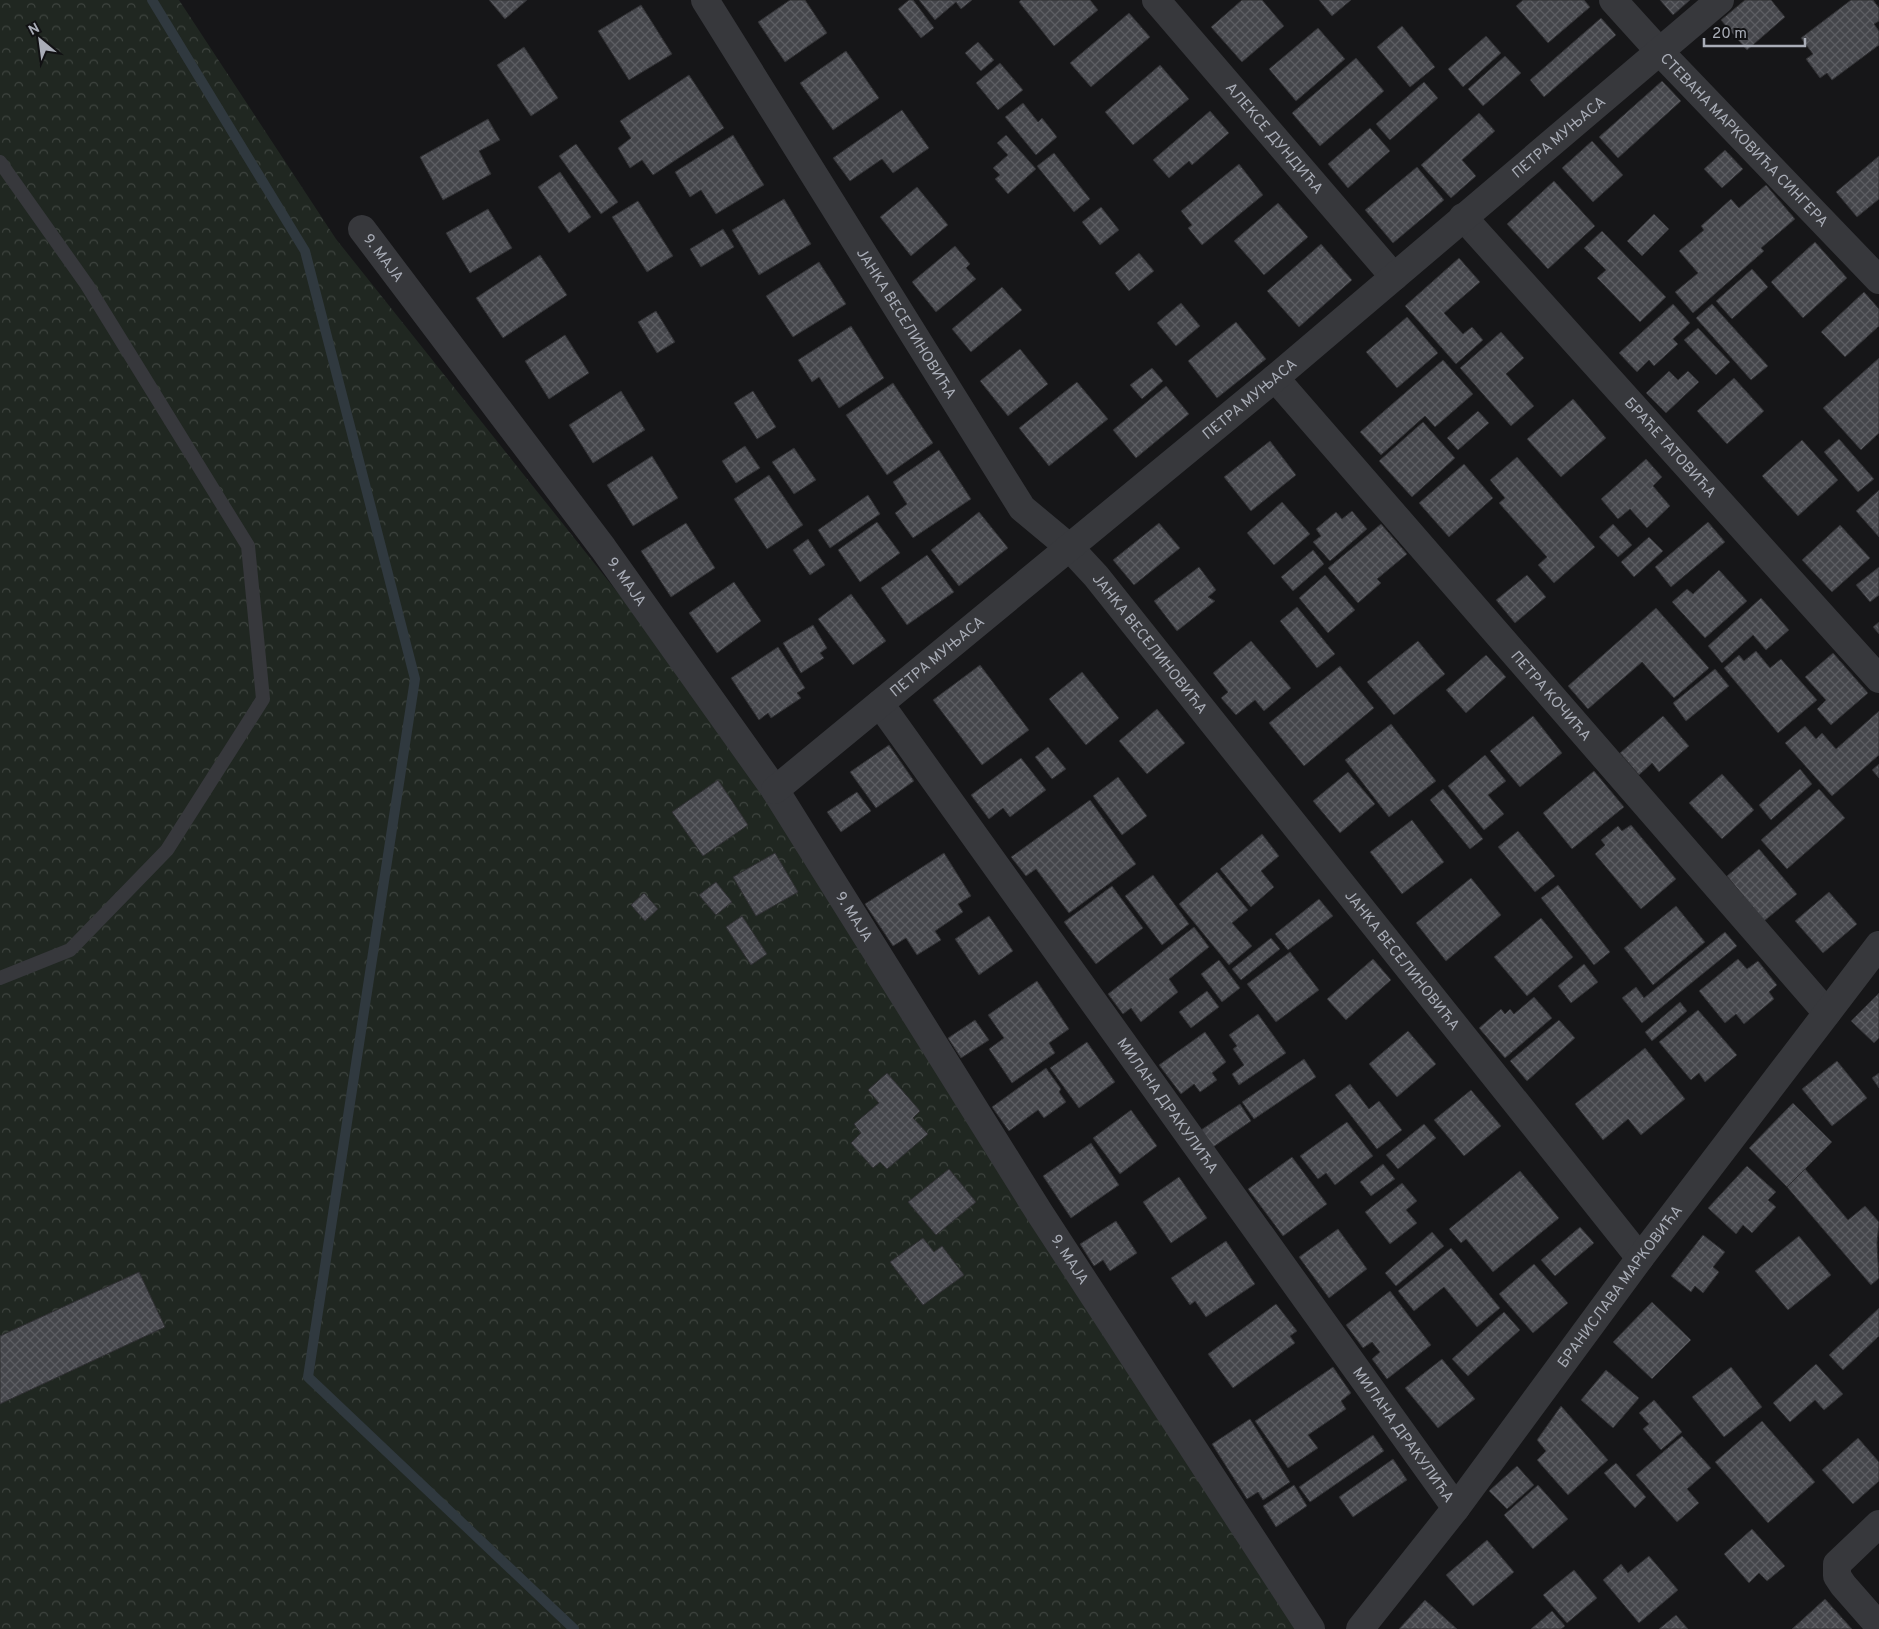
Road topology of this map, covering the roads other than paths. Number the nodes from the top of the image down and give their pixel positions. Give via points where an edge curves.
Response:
1 (705, 0) edge
2 (1156, 0) edge
3 (1613, 0) edge
4 (1720, 0) edge
5 (1660, 52) junction
6 (0, 162) edge
7 (1463, 217) junction
8 (362, 228) dead end
9 (1394, 277) junction
10 (1879, 280) edge
11 (1275, 378) junction
12 (1070, 548) junction
13 (1879, 679) edge
14 (880, 704) junction
15 (774, 790) junction
16 (1879, 945) edge
17 (0, 978) edge
18 (1827, 1013) junction
19 (1640, 1258) junction
20 (1456, 1508) junction
21 (1879, 1524) edge
22 (1879, 1626) edge
23 (1311, 1629) edge
24 (1360, 1629) edge

1 - 12 street, ЈАНКА ВЕСЕЛИНОВИЋА via 1009,489 1022,508
2 - 9 street, АЛЕКСЕ ДУНДИЋА
3 - 5 street, СТЕВАНА МАРКОВИЋА СИНГЕРА
4 - 5 street, ПЕТРА МУЊАСА
5 - 7 street, ПЕТРА МУЊАСА
5 - 10 street, СТЕВАНА МАРКОВИЋА СИНГЕРА
6 - 17 lane via 87,285 248,546 263,699 167,850 70,950
7 - 9 street, ПЕТРА МУЊАСА
7 - 13 street, БРАЋЕ ТАТОВИЋА
8 - 15 street, 9. МАЈА via 603,548
9 - 11 street, ПЕТРА МУЊАСА
11 - 12 street, ПЕТРА МУЊАСА
11 - 18 street, ПЕТРА КОЧИЋА
12 - 14 street, ПЕТРА МУЊАСА
12 - 19 street, ЈАНКА ВЕСЕЛИНОВИЋА via 1096,576
14 - 15 street, ПЕТРА МУЊАСА
14 - 20 street, МИЛАНА ДРАКУЛИЋА
15 - 23 street, 9. МАЈА via 1040,1212
16 - 18 street, БРАНИСЛАВА МАРКОВИЋА
18 - 19 street, БРАНИСЛАВА МАРКОВИЋА
19 - 20 street, БРАНИСЛАВА МАРКОВИЋА
20 - 24 street, БРАНИСЛАВА МАРКОВИЋА
21 - 22 street via 1836,1564 1837,1576 1843,1585

